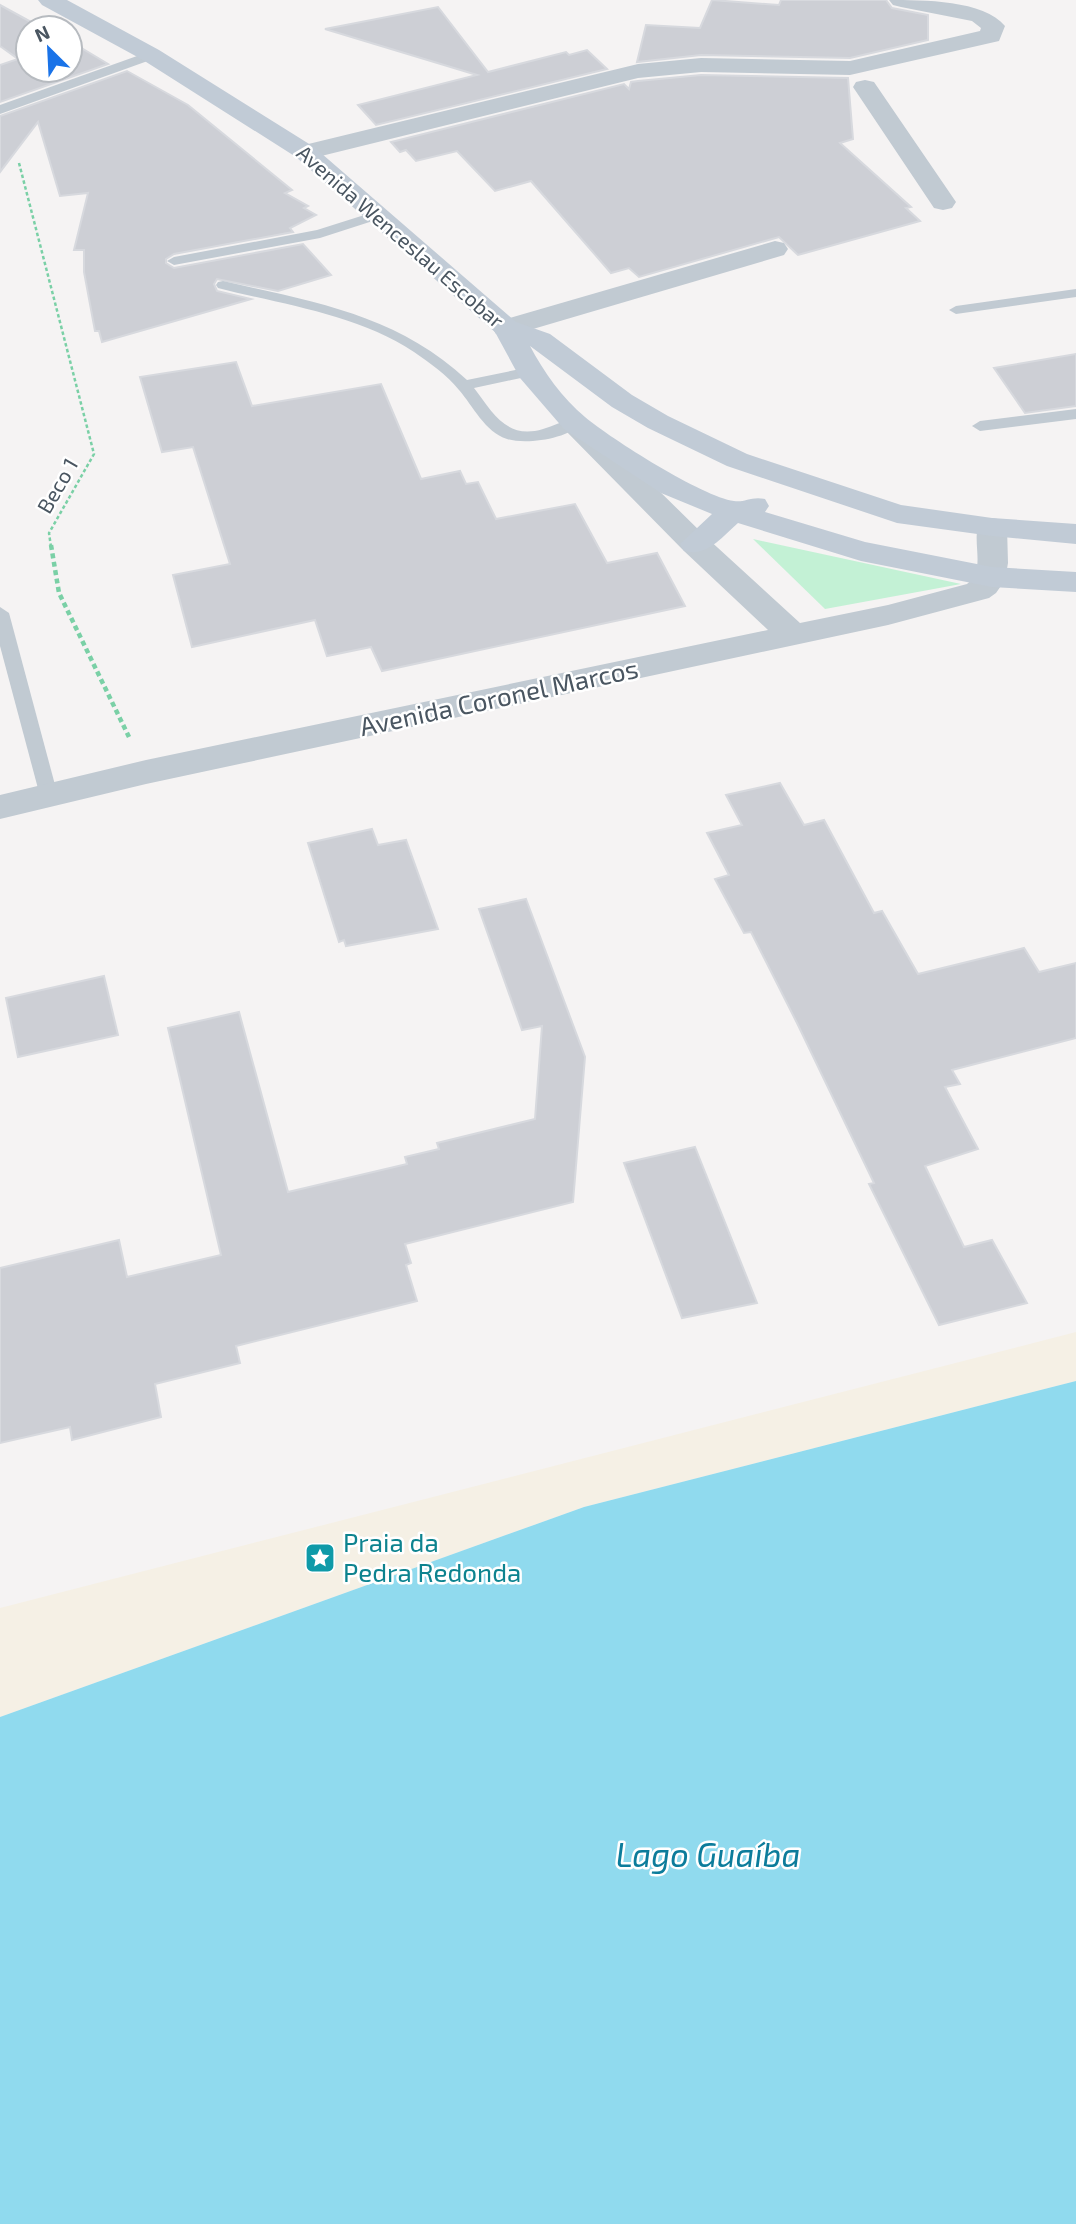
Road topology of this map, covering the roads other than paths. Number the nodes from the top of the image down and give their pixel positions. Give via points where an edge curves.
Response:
1 (50, 0) edge
2 (901, 0) edge
3 (151, 55) junction
4 (858, 78) junction
5 (0, 110) edge
6 (305, 152) junction
7 (943, 202) dead end
8 (377, 215) junction
9 (775, 249) dead end
10 (174, 261) dead end
11 (223, 285) dead end
12 (1076, 293) edge
13 (956, 310) dead end
14 (506, 328) junction
15 (530, 372) junction
16 (464, 384) junction
17 (1076, 414) edge
18 (574, 423) junction
19 (980, 426) dead end
20 (733, 512) junction
21 (897, 514) junction
22 (992, 527) junction
23 (1073, 537) edge
24 (695, 544) junction
25 (992, 577) junction
26 (1076, 582) edge
27 (0, 613) edge
28 (794, 636) junction
29 (49, 796) junction
30 (0, 807) edge

1 - 3 main road, Avenida Wenceslau Escobar
2 - 4 street via 980,15 993,26 991,36
3 - 5 lane
3 - 6 main road, Avenida Wenceslau Escobar
4 - 6 street via 725,83 701,65 638,71
4 - 7 street
6 - 8 main road, Avenida Wenceslau Escobar
8 - 10 lane via 320,234
8 - 14 main road, Avenida Wenceslau Escobar
9 - 14 street
11 - 16 lane via 311,305 389,332 439,362
12 - 13 lane
14 - 15 main road, Avenida Wenceslau Escobar
14 - 21 main road via 540,340 622,401 669,428 737,460
15 - 16 lane
15 - 18 main road, Avenida Wenceslau Escobar
16 - 18 lane via 494,426 514,438 547,435
17 - 19 lane
18 - 20 main road, Avenida Wenceslau Escobar via 671,487
18 - 24 street, Avenida Wenceslau Escobar
20 - 21 main road via 797,500 842,501
20 - 24 main road
20 - 25 main road, Avenida Wenceslau Escobar via 861,551
21 - 22 main road
22 - 23 main road
22 - 25 street
24 - 28 street, Avenida Wenceslau Escobar
25 - 26 main road
25 - 28 street, Avenida Coronel Marcos via 978,592
27 - 29 lane
28 - 29 street, Avenida Coronel Marcos
29 - 30 street, Avenida Coronel Marcos

